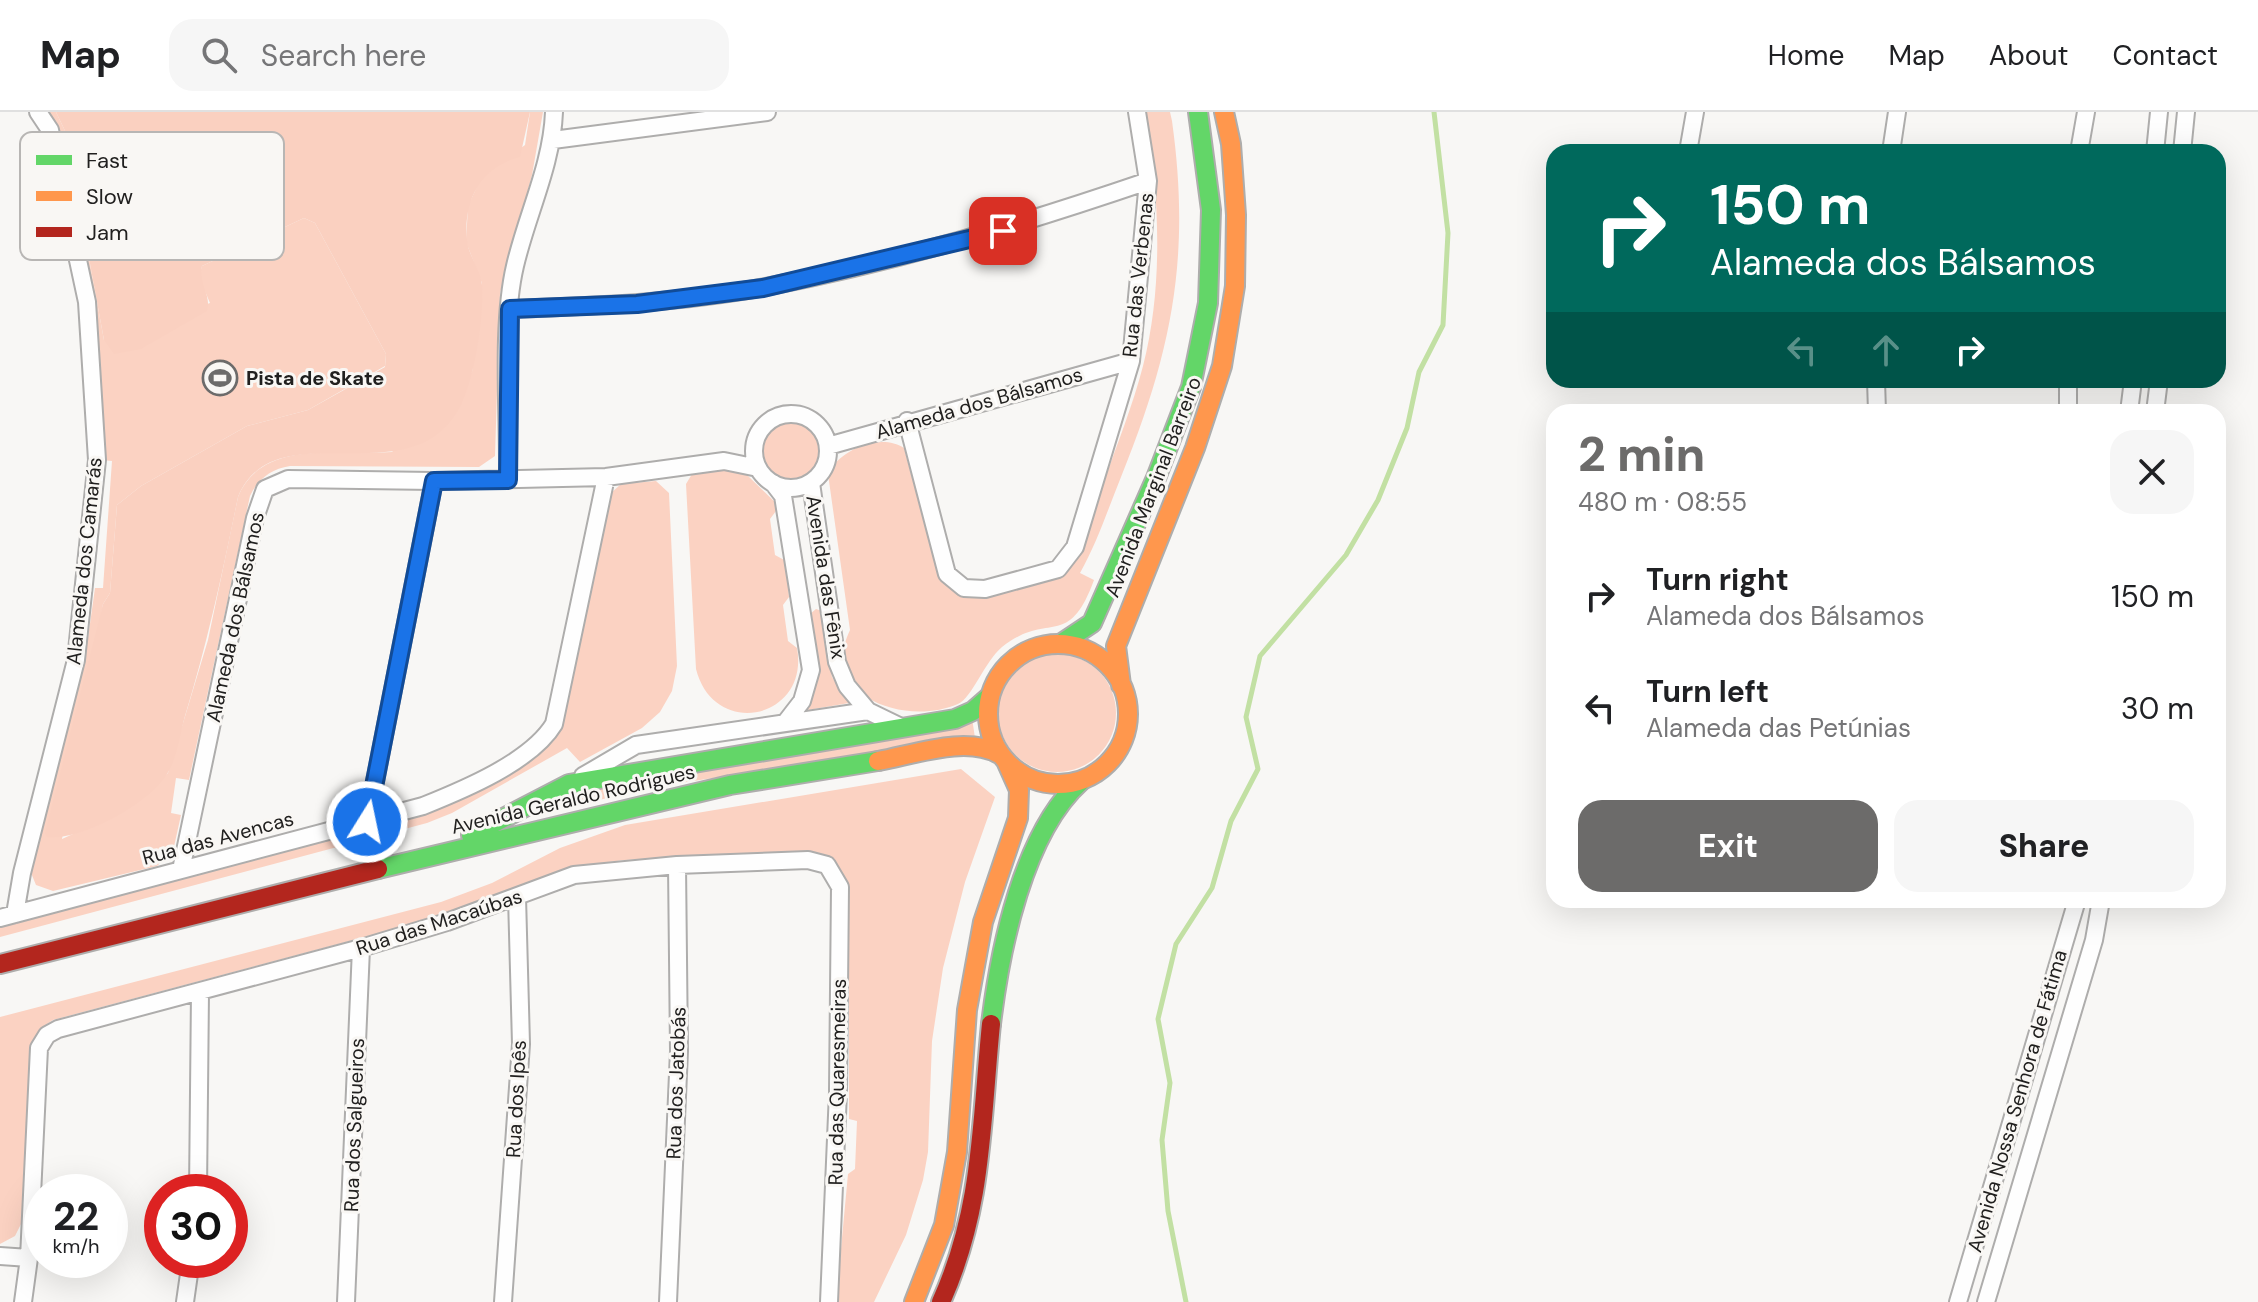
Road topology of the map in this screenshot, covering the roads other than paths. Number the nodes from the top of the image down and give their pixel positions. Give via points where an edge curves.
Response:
1 (38, 112) edge
2 (554, 112) edge
3 (767, 112) edge
4 (1137, 112) edge
5 (1198, 112) edge
6 (1224, 112) edge
7 (1695, 112) edge
8 (1897, 112) edge
9 (2086, 112) edge
10 (2159, 112) edge
11 (2186, 112) edge
12 (50, 132) edge
13 (553, 140) junction
14 (1689, 144) edge
15 (1892, 144) edge
16 (2080, 144) edge
17 (2156, 144) edge
18 (2183, 144) edge
19 (1148, 181) junction
20 (78, 260) edge
21 (510, 309) junction
22 (1131, 361) junction
23 (907, 421) junction
24 (755, 440) junction
25 (828, 446) junction
26 (724, 461) junction
27 (758, 468) junction
28 (606, 477) junction
29 (508, 480) junction
30 (434, 481) junction
31 (773, 483) junction
32 (811, 483) junction
33 (820, 551) junction
34 (794, 554) junction
35 (829, 603) junction
36 (804, 608) junction
37 (1062, 643) junction
38 (1121, 685) junction
39 (989, 697) junction
40 (868, 711) junction
41 (785, 723) junction
42 (903, 727) junction
43 (1002, 757) junction
44 (1081, 781) junction
45 (569, 784) junction
46 (584, 817) junction
47 (367, 822) junction
48 (677, 865) junction
49 (827, 865) joint
50 (371, 869) junction
51 (181, 870) junction
52 (517, 897) junction
53 (2075, 908) edge
54 (2100, 908) edge
55 (8, 916) edge
56 (361, 948) junction
57 (0, 964) edge
58 (200, 992) junction
59 (33, 1174) edge
60 (198, 1174) edge
61 (0, 1256) edge
62 (24, 1258) edge
63 (26, 1278) edge
64 (188, 1278) edge
65 (23, 1302) edge
66 (185, 1302) edge
67 (346, 1302) edge
68 (503, 1302) edge
69 (668, 1302) edge
70 (829, 1302) edge
71 (914, 1302) edge
72 (941, 1302) edge
73 (1958, 1302) edge
74 (1986, 1302) edge

1 - 12 street, Alameda dos Camarás
2 - 13 street
3 - 13 street
4 - 19 street, Rua das Verbenas
5 - 37 street, Avenida Marginal Barreiro via 1211,210 1208,303 1191,387 1092,623
6 - 38 street, Avenida Marginal Barreiro via 1236,215 1235,286 1222,366 1116,646
7 - 14 street
8 - 15 street
9 - 16 street
10 - 17 street
11 - 18 street
13 - 21 street via 515,268
19 - 21 street via 1003,231 763,288 637,304
19 - 22 street, Rua das Verbenas
20 - 55 street, Alameda dos Camarás via 87,302 97,460 76,660
21 - 29 street
22 - 23 street, Alameda dos Bálsamos
22 - 23 street, Rua das Verbenas via 1075,547 1058,569 985,589 964,588 947,574
23 - 25 street, Alameda dos Bálsamos
24 - 25 street, Alameda dos Bálsamos via 775,416 797,413 818,424
24 - 26 street, Alameda dos Bálsamos
24 - 27 street
25 - 32 street via 825,467
26 - 27 street, Alameda dos Bálsamos
26 - 28 street, Alameda dos Bálsamos
27 - 31 street
28 - 29 street, Alameda dos Bálsamos
28 - 47 street, Rua das Avencas via 554,724 544,741 466,789
29 - 30 street, Alameda dos Bálsamos
30 - 47 street
30 - 51 street, Alameda dos Bálsamos via 288,479 265,489
31 - 32 street via 792,488
31 - 34 street, Avenida das Fênix via 783,496
32 - 33 street, Avenida das Fênix
33 - 34 street
33 - 35 street, Avenida das Fênix
34 - 36 street, Avenida das Fênix
35 - 36 street
35 - 40 street, Avenida das Fênix via 837,662 847,686
36 - 41 street, Avenida das Fênix via 811,670 802,701
37 - 38 street via 1097,656
37 - 39 street via 1038,646 1016,657 999,675
38 - 44 street via 1128,707 1121,741 1101,769
39 - 42 street, Avenida Geraldo Rodrigues via 955,719
39 - 43 street via 991,736
40 - 41 street, Avenida Geraldo Rodrigues
40 - 42 street
41 - 45 street, Avenida Geraldo Rodrigues via 636,745
42 - 45 street, Avenida Geraldo Rodrigues
43 - 44 street via 1040,782
43 - 46 street, Avenida Geraldo Rodrigues via 985,746 929,751
43 - 71 street via 1019,790 1018,818 983,922 967,1010 957,1152 944,1225
44 - 72 street via 1061,797 1042,830 1015,905 995,988 984,1148 970,1222
45 - 46 street via 566,803
45 - 50 street, Avenida Geraldo Rodrigues via 468,836
46 - 50 street, Avenida Geraldo Rodrigues
47 - 51 street, Rua das Avencas
48 - 49 street, Rua das Macaúbas via 808,860
48 - 52 street, Rua das Macaúbas via 574,875
48 - 69 street, Rua dos Jatobás via 679,1051
49 - 70 street, Rua das Quaresmeiras via 840,887
50 - 57 street
51 - 55 street, Rua das Avencas
52 - 56 street, Rua das Macaúbas
52 - 68 street, Rua dos Ipês via 521,1044
53 - 73 street, Avenida Nossa Senhora de Fátima
54 - 74 street, Avenida Nossa Senhora de Fátima
56 - 58 street, Rua das Macaúbas
56 - 67 street, Rua dos Salgueiros
58 - 59 street, Rua das Macaúbas via 47,1035 39,1048
58 - 60 street
61 - 62 street
63 - 65 street
64 - 66 street

